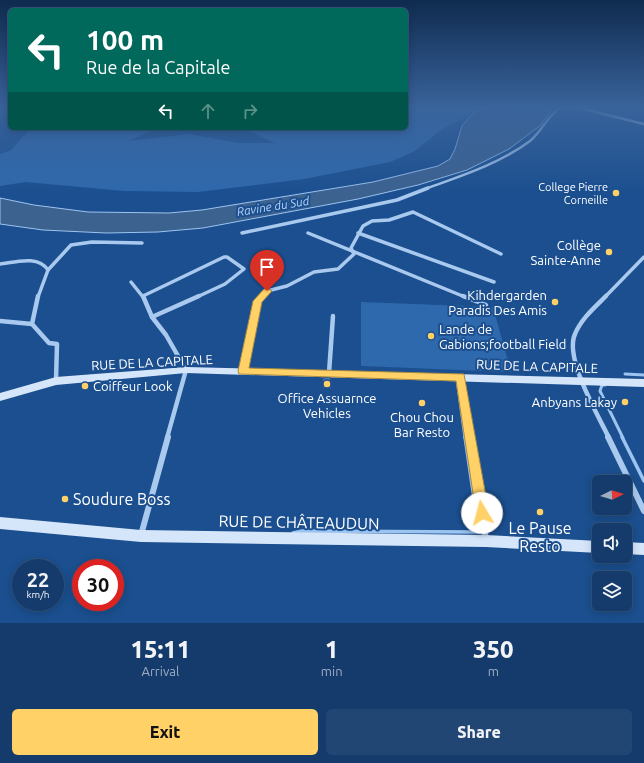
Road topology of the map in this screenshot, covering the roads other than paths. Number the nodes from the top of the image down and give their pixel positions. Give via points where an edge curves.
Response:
1 (535, 136) edge
2 (242, 233) dead end
3 (308, 233) dead end
4 (358, 233) junction
5 (142, 243) dead end
6 (352, 250) junction
7 (501, 254) dead end
8 (644, 257) edge
9 (0, 264) edge
10 (48, 270) junction
11 (130, 282) dead end
12 (494, 282) dead end
13 (143, 296) junction
14 (486, 305) dead end
15 (333, 316) dead end
16 (152, 317) junction
17 (0, 322) edge
18 (32, 324) junction
19 (186, 370) junction
20 (243, 371) junction
21 (329, 373) junction
22 (460, 377) junction
23 (581, 380) junction
24 (56, 381) junction
25 (644, 382) edge
26 (0, 397) edge
27 (644, 511) edge
28 (0, 523) edge
29 (141, 536) junction
30 (486, 541) junction
31 (592, 547) edge
32 (632, 548) edge
33 (644, 549) edge

1 - 2 street via 506,157 397,200
3 - 6 street
4 - 6 street
4 - 7 street via 361,227 372,221 389,220 413,212
4 - 12 street
5 - 10 street via 92,242 71,245
6 - 14 street
6 - 20 street via 354,254 338,269 314,272 287,286 267,291 261,296 257,301
8 - 23 street via 583,321 573,335 574,360
9 - 10 street via 30,261 45,264
10 - 18 street via 39,292
11 - 13 street
13 - 16 street
13 - 16 street via 224,257 244,269 214,290
15 - 21 street
16 - 19 street via 166,335
17 - 18 street
18 - 24 street via 49,343 57,344
19 - 20 street, RUE DE LA CAPITALE
19 - 24 street, RUE DE LA CAPITALE
19 - 29 street
20 - 21 street, RUE DE LA CAPITALE
21 - 22 street, RUE DE LA CAPITALE
22 - 23 street, RUE DE LA CAPITALE
22 - 30 street
23 - 25 street, RUE DE LA CAPITALE
23 - 27 street
24 - 26 street, RUE DE LA CAPITALE
28 - 29 street, RUE DE CHÂTEAUDUN
29 - 30 street, RUE DE CHÂTEAUDUN
30 - 31 street, RUE DE CHÂTEAUDUN
32 - 33 street

